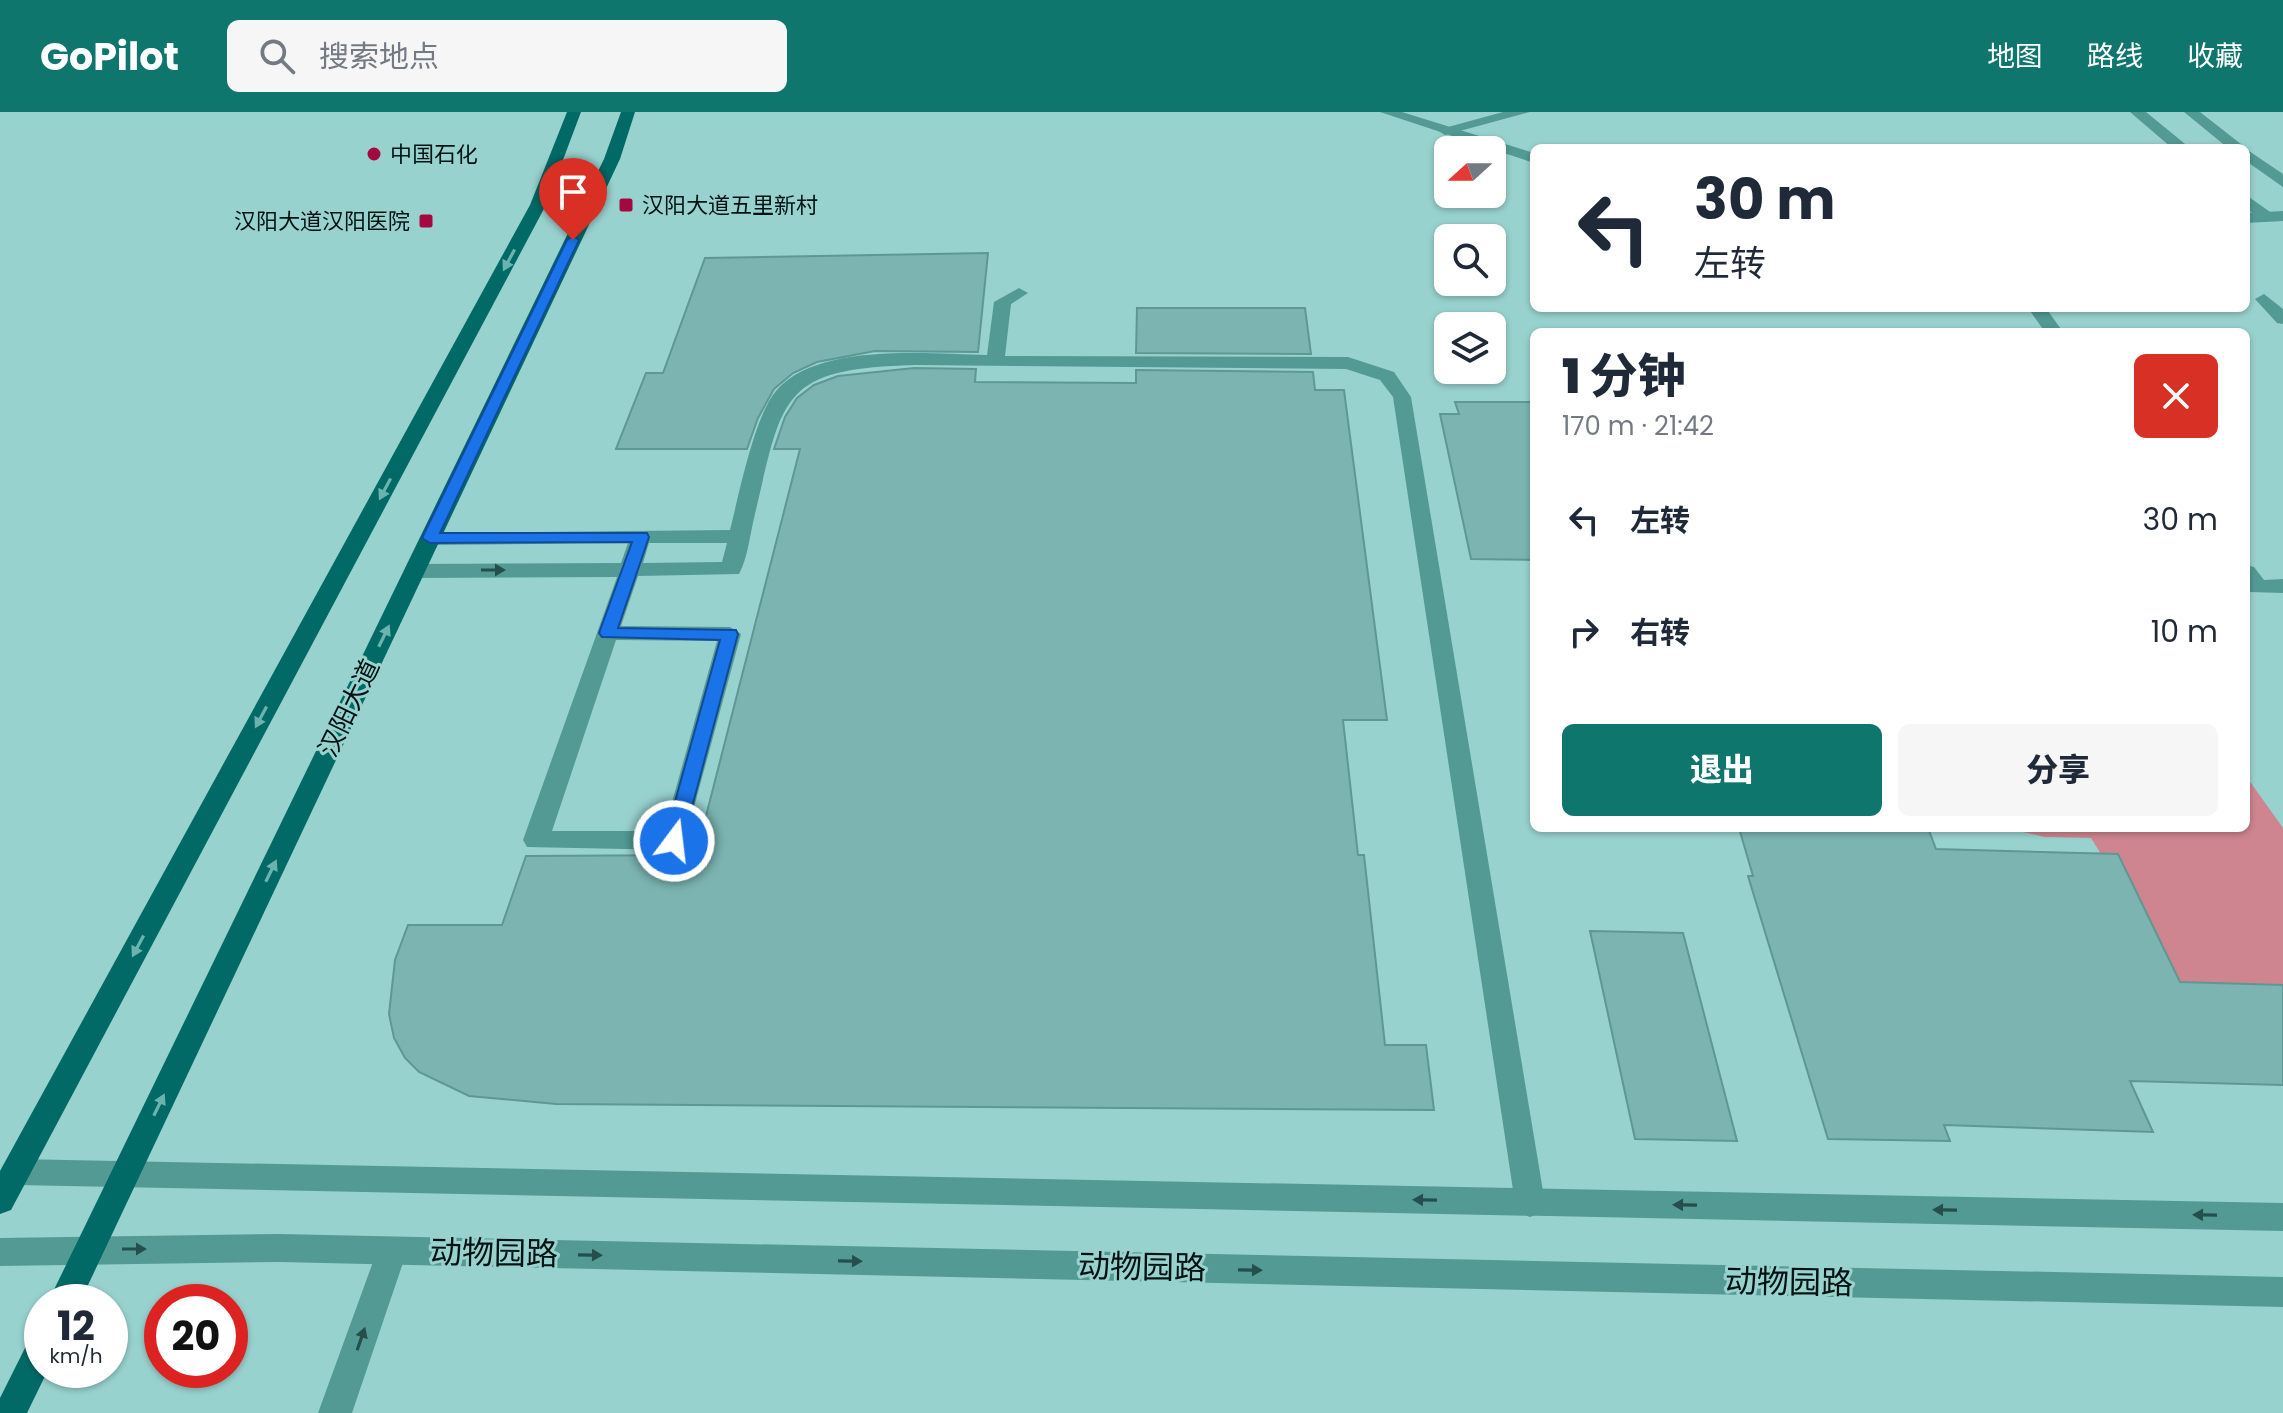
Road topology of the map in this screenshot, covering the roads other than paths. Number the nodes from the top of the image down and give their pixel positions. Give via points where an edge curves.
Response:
1 (574, 112) edge
2 (628, 112) edge
3 (1387, 112) edge
4 (1523, 112) edge
5 (2137, 112) edge
6 (2191, 112) edge
7 (1445, 130) junction
8 (2177, 144) edge
9 (2233, 144) edge
10 (1530, 157) edge
11 (2250, 157) edge
12 (2283, 182) edge
13 (2250, 202) edge
14 (2275, 216) edge
15 (2250, 218) edge
16 (1019, 293) dead end
17 (2264, 299) dead end
18 (2283, 319) edge
19 (995, 361) junction
20 (739, 536) junction
21 (641, 537) junction
22 (430, 538) junction
23 (630, 570) junction
24 (415, 571) junction
25 (2250, 577) edge
26 (2283, 586) edge
27 (608, 633) junction
28 (16, 1172) junction
29 (125, 1175) junction
30 (0, 1200) edge
31 (1530, 1203) junction
32 (2283, 1217) edge
33 (89, 1249) junction
34 (392, 1251) junction
35 (0, 1252) edge
36 (72, 1284) edge
37 (2283, 1292) edge
38 (24, 1384) edge
39 (10, 1413) edge
40 (335, 1413) edge

1 -> 28 main road via 538,205
2 - 22 main road, 汉阳大道 via 612,159
3 - 7 street
4 - 7 street
5 - 8 street
6 - 9 street
7 - 10 street
11 - 12 street
13 - 14 street
14 - 15 street
16 - 19 street via 1003,302
17 - 18 street
19 - 20 street via 854,363 792,385 776,408
19 - 31 street via 1326,361 1375,369 1395,386 1406,413
20 - 21 street
20 - 23 street via 731,569
21 - 22 street
21 - 23 street
22 - 24 main road, 汉阳大道
24 -> 23 street
23 - 27 street
29 -> 24 main road, 汉阳大道
25 - 26 street via 2258,587
27 - 27 street via 587,692 536,840 674,841 730,634
28 - 29 street
28 - 30 main road
31 -> 29 street
29 - 33 main road, 汉阳大道
32 -> 31 street
33 -> 34 street, 动物园路
33 - 35 street, 动物园路
33 - 36 main road, 汉阳大道
34 -> 37 street, 动物园路
40 -> 34 street
38 - 39 main road

